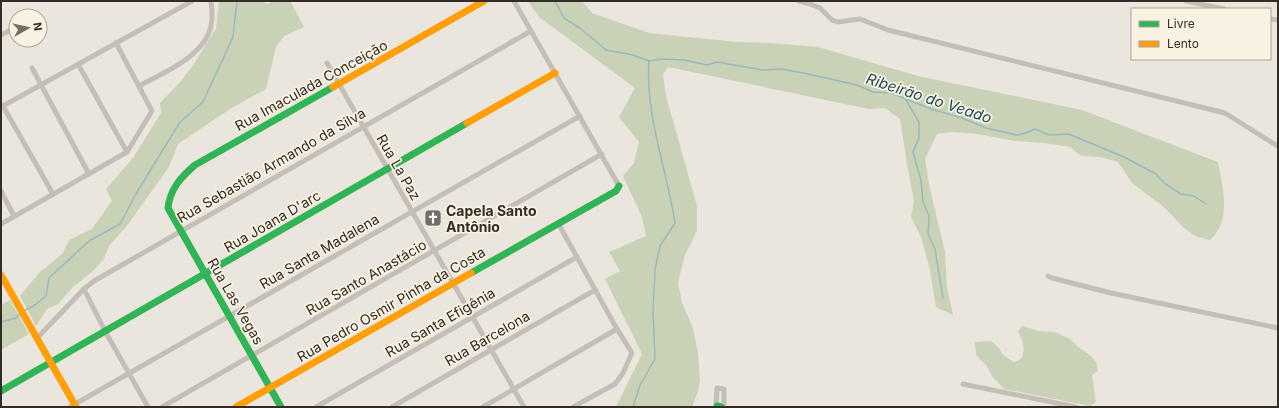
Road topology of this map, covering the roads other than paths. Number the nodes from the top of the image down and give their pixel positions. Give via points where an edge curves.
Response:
1 (192, 1) edge
2 (211, 1) edge
3 (484, 1) edge
4 (514, 1) edge
5 (799, 1) edge
6 (1186, 1) edge
7 (1219, 8) edge
8 (531, 30) junction
9 (116, 43) junction
10 (327, 63) dead end
11 (78, 64) junction
12 (32, 68) dead end
13 (555, 73) junction
14 (338, 85) junction
15 (41, 86) junction
16 (139, 86) junction
17 (2, 107) edge
18 (580, 116) junction
19 (362, 126) junction
20 (1278, 146) edge
21 (127, 152) junction
22 (602, 154) junction
23 (387, 170) junction
24 (89, 174) junction
25 (619, 186) joint
26 (1, 191) edge
27 (53, 194) junction
28 (168, 208) joint
29 (412, 212) junction
30 (14, 216) junction
31 (558, 223) junction
32 (1, 224) edge
33 (181, 231) junction
34 (435, 251) junction
35 (576, 257) junction
36 (205, 274) junction
37 (1048, 276) dead end
38 (1, 277) edge
39 (454, 284) junction
40 (84, 289) junction
41 (595, 290) junction
42 (230, 316) junction
43 (473, 317) junction
44 (1278, 328) edge
45 (617, 329) junction
46 (105, 331) junction
47 (37, 338) junction
48 (491, 350) junction
49 (252, 356) junction
50 (51, 363) junction
51 (130, 374) junction
52 (963, 384) dead end
53 (270, 388) junction
54 (717, 388) dead end
55 (514, 390) junction
56 (1, 391) edge
57 (580, 405) edge
58 (1056, 405) edge
59 (74, 406) edge
60 (148, 407) edge
61 (162, 407) edge
62 (236, 407) edge
63 (281, 407) edge
64 (316, 407) edge
65 (392, 407) edge
66 (483, 407) edge
67 (524, 407) edge
68 (573, 407) edge
69 (719, 407) edge
70 (1076, 407) edge

1 - 9 street
2 - 16 street via 211,26 196,51 186,60
3 - 14 street, Rua Imaculada Conceição
4 - 8 street
5 - 20 street via 820,8 832,20 838,22 860,19 888,30 1219,111
6 - 7 street
8 - 13 street
8 - 19 street, Rua Sebastião Armando da Silva
9 - 11 street
9 - 16 street
10 - 14 street, Rua La Paz
11 - 15 street
11 - 21 street
12 - 15 street
13 - 18 street
13 - 23 street, Rua Joana D'arc
14 - 19 street, Rua La Paz
14 - 28 street, Rua Imaculada Conceição via 188,170 170,193
15 - 17 street
15 - 24 street
16 - 21 street via 152,111
17 - 27 street
18 - 22 street
18 - 29 street, Rua Santa Madalena
19 - 23 street, Rua La Paz
19 - 33 street, Rua Sebastião Armando da Silva
21 - 24 street
22 - 25 street
22 - 34 street, Rua Santo Anastácio
23 - 29 street, Rua La Paz
23 - 36 street, Rua Joana D'arc
24 - 27 street
25 - 31 street, Rua Pedro Osmir Pinha da Costa via 616,191
26 - 30 street
27 - 30 street
28 - 33 street, Rua Las Vegas
29 - 34 street, Rua La Paz
29 - 42 street, Rua Santa Madalena
30 - 32 street
31 - 35 street
31 - 39 street, Rua Pedro Osmir Pinha da Costa
33 - 36 street, Rua Las Vegas
33 - 40 street, Rua Sebastião Armando da Silva
34 - 39 street, Rua La Paz
34 - 49 street, Rua Santo Anastácio
35 - 41 street
35 - 43 street, Rua Santa Efigênia
36 - 42 street, Rua Las Vegas
36 - 46 street, Rua Joana D'arc
37 - 44 street via 1111,293
38 - 47 street
39 - 43 street, Rua La Paz
39 - 53 street, Rua Pedro Osmir Pinha da Costa
40 - 46 street
40 - 47 street, Rua Sebastião Armando da Silva
41 - 45 street
41 - 48 street, Rua Barcelona
42 - 49 street, Rua Las Vegas
42 - 51 street, Rua Santa Madalena
43 - 48 street, Rua La Paz
43 - 64 street, Rua Santa Efigênia
45 - 55 street
45 - 57 street via 632,353 623,373 615,384
46 - 50 street, Rua Joana D'arc
46 - 51 street
47 - 50 street
48 - 55 street, Rua La Paz
48 - 65 street, Rua Barcelona
49 - 53 street, Rua Las Vegas
49 - 61 street, Rua Santo Anastácio
50 - 56 street, Rua Joana D'arc
50 - 59 street
51 - 59 street, Rua Santa Madalena
51 - 60 street
52 - 58 street
53 - 62 street, Rua Pedro Osmir Pinha da Costa
53 - 63 street, Rua Las Vegas
54 - 69 street
55 - 66 street
55 - 67 street, Rua La Paz
57 - 68 street
58 - 70 street

